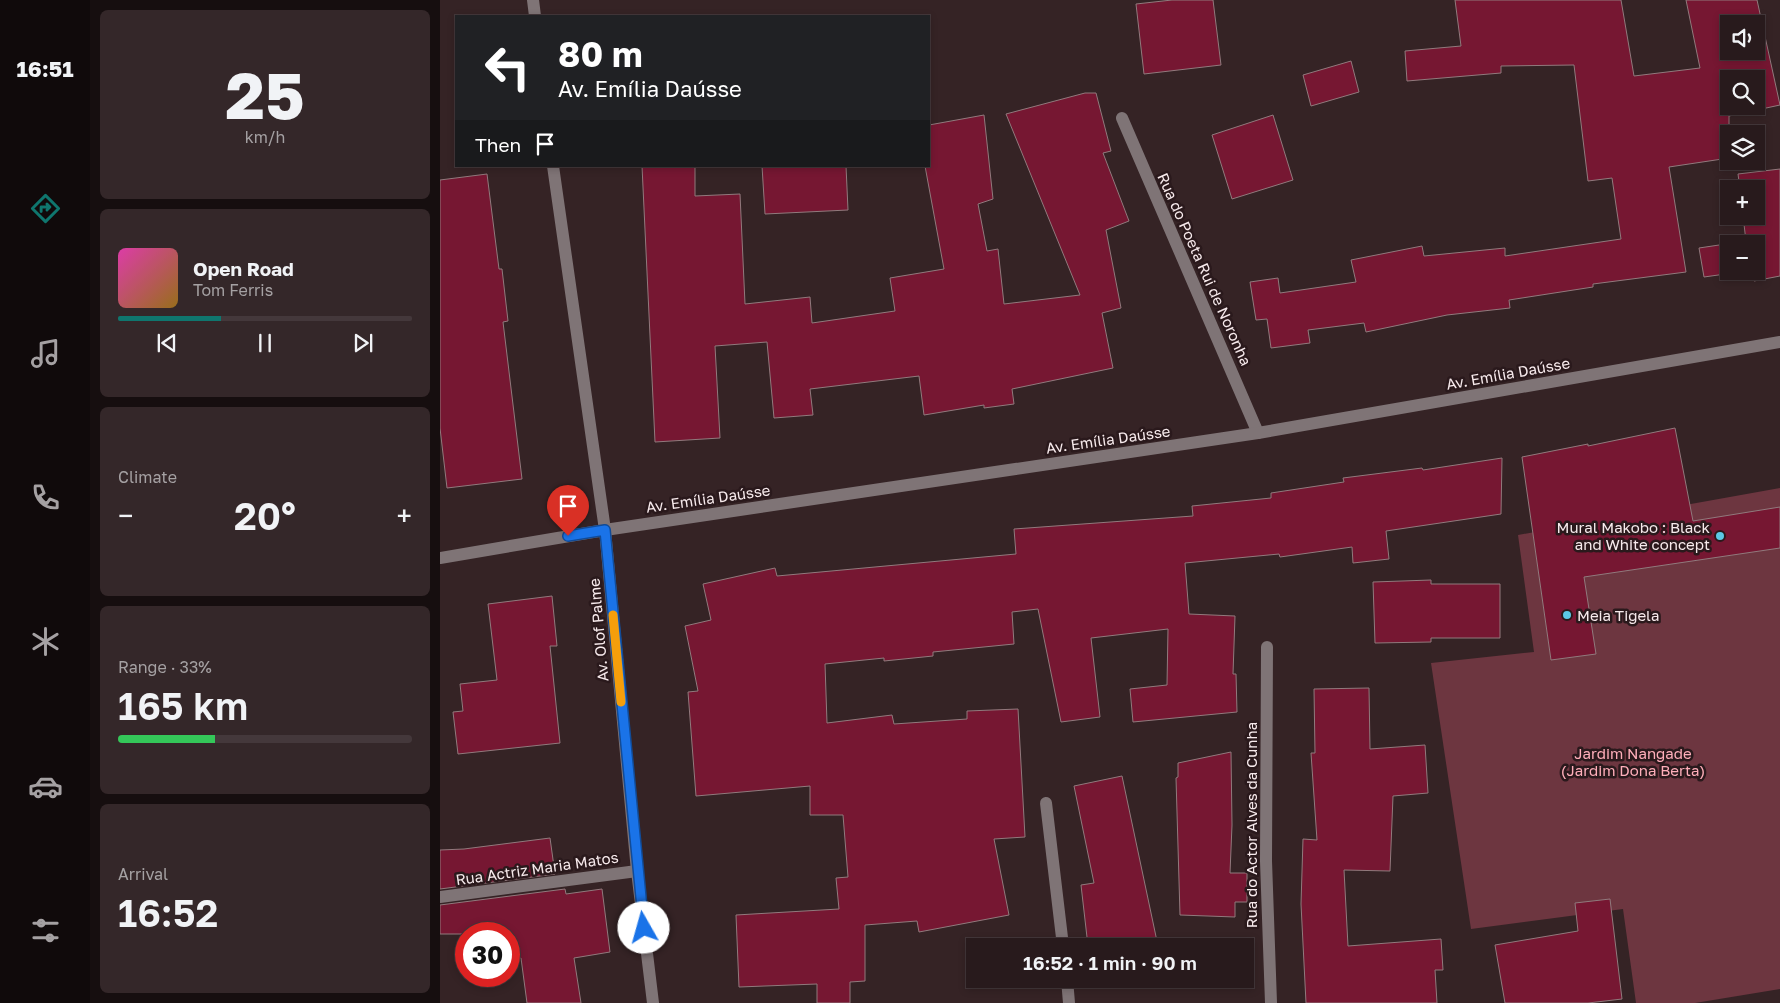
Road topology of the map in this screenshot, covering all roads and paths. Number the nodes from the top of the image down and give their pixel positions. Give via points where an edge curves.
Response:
1 (533, 0) edge
2 (535, 15) edge
3 (1122, 118) dead end
4 (553, 167) edge
5 (1780, 342) edge
6 (1258, 433) junction
7 (605, 530) junction
8 (440, 558) edge
9 (1267, 647) dead end
10 (1046, 803) dead end
11 (637, 871) junction
12 (440, 897) edge
13 (1062, 938) edge
14 (1068, 988) edge
15 (653, 1003) edge
16 (1069, 1003) edge
17 (1271, 1003) edge

1 - 2 street
3 - 6 street, Rua do Poeta Rui de Noronha
4 - 7 street, Av. Olof Palme
5 - 6 street, Av. Emília Daússe
6 - 7 street, Av. Emília Daússe
7 - 8 street, Av. Emília Daússe
7 - 11 street, Av. Olof Palme
9 - 17 street, Rua do Actor Alves da Cunha via 1266,861
10 - 13 street
11 - 12 street, Rua Actriz Maria Matos
11 - 15 street, Av. Olof Palme
14 - 16 street

